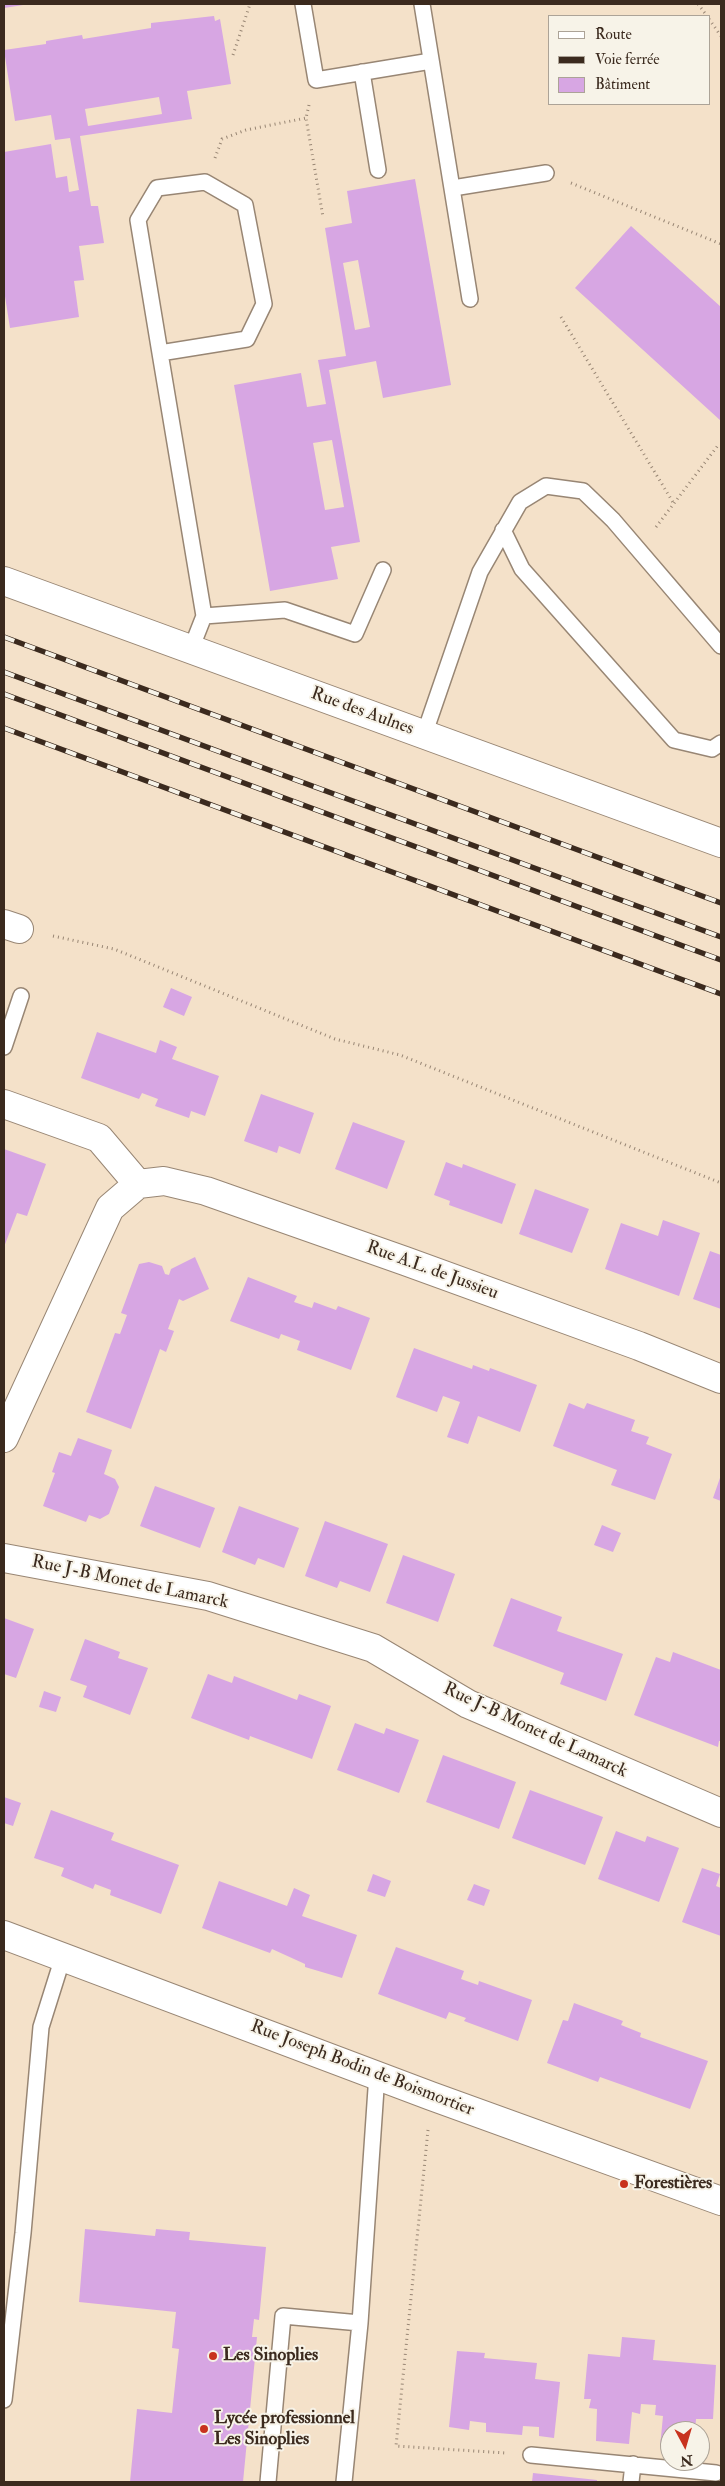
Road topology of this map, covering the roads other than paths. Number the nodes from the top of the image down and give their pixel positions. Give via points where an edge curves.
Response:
1 (303, 4) edge
2 (422, 4) edge
3 (431, 61) junction
4 (362, 72) junction
5 (378, 170) dead end
6 (546, 173) road end
7 (453, 188) junction
8 (470, 299) dead end
9 (160, 352) junction
10 (503, 530) junction
11 (383, 570) dead end
12 (4, 581) edge
13 (204, 616) junction
14 (721, 646) edge
15 (191, 650) junction
16 (424, 735) junction
17 (721, 744) edge
18 (721, 843) edge
19 (21, 996) dead end
20 (4, 1046) edge
21 (4, 1104) edge
22 (138, 1184) junction
23 (721, 1379) edge
24 (4, 1438) edge
25 (4, 1558) edge
26 (721, 1813) edge
27 (4, 1935) edge
28 (63, 1957) junction
29 (377, 2074) junction
30 (721, 2201) edge
31 (360, 2322) junction
32 (4, 2400) edge
33 (531, 2455) road end
34 (633, 2464) junction
35 (716, 2473) dead end
36 (268, 2482) edge
37 (344, 2482) edge
38 (631, 2482) edge

1 - 4 lane via 316,80
2 - 3 lane
3 - 4 lane
3 - 7 lane
4 - 5 lane
6 - 7 lane
7 - 8 lane
9 - 9 lane via 247,339 264,304 245,205 206,182 157,188 138,220
9 - 13 lane
10 - 14 lane via 520,502 546,486 583,491 639,549
10 - 16 lane via 480,572
10 - 17 lane via 522,569 674,740 712,749
11 - 13 lane via 355,634 285,610
12 - 15 street, Rue des Aulnes
13 - 15 lane
15 - 16 street, Rue des Aulnes
16 - 18 street, Rue des Aulnes
19 - 20 lane
21 - 22 street via 100,1138
22 - 23 street, Rue A.L. de Jussieu via 164,1181 206,1192 630,1342
22 - 24 street via 110,1208
25 - 26 street, Rue J-B Monet de Lamarck via 208,1596 373,1648 468,1704
27 - 28 street, Rue Joseph Bodin de Boismortier
28 - 29 street, Rue Joseph Bodin de Boismortier
28 - 32 lane via 41,2027
29 - 30 street, Rue Joseph Bodin de Boismortier
29 - 31 lane
31 - 36 lane via 283,2316
31 - 37 lane
33 - 34 lane
34 - 35 lane
34 - 38 lane

